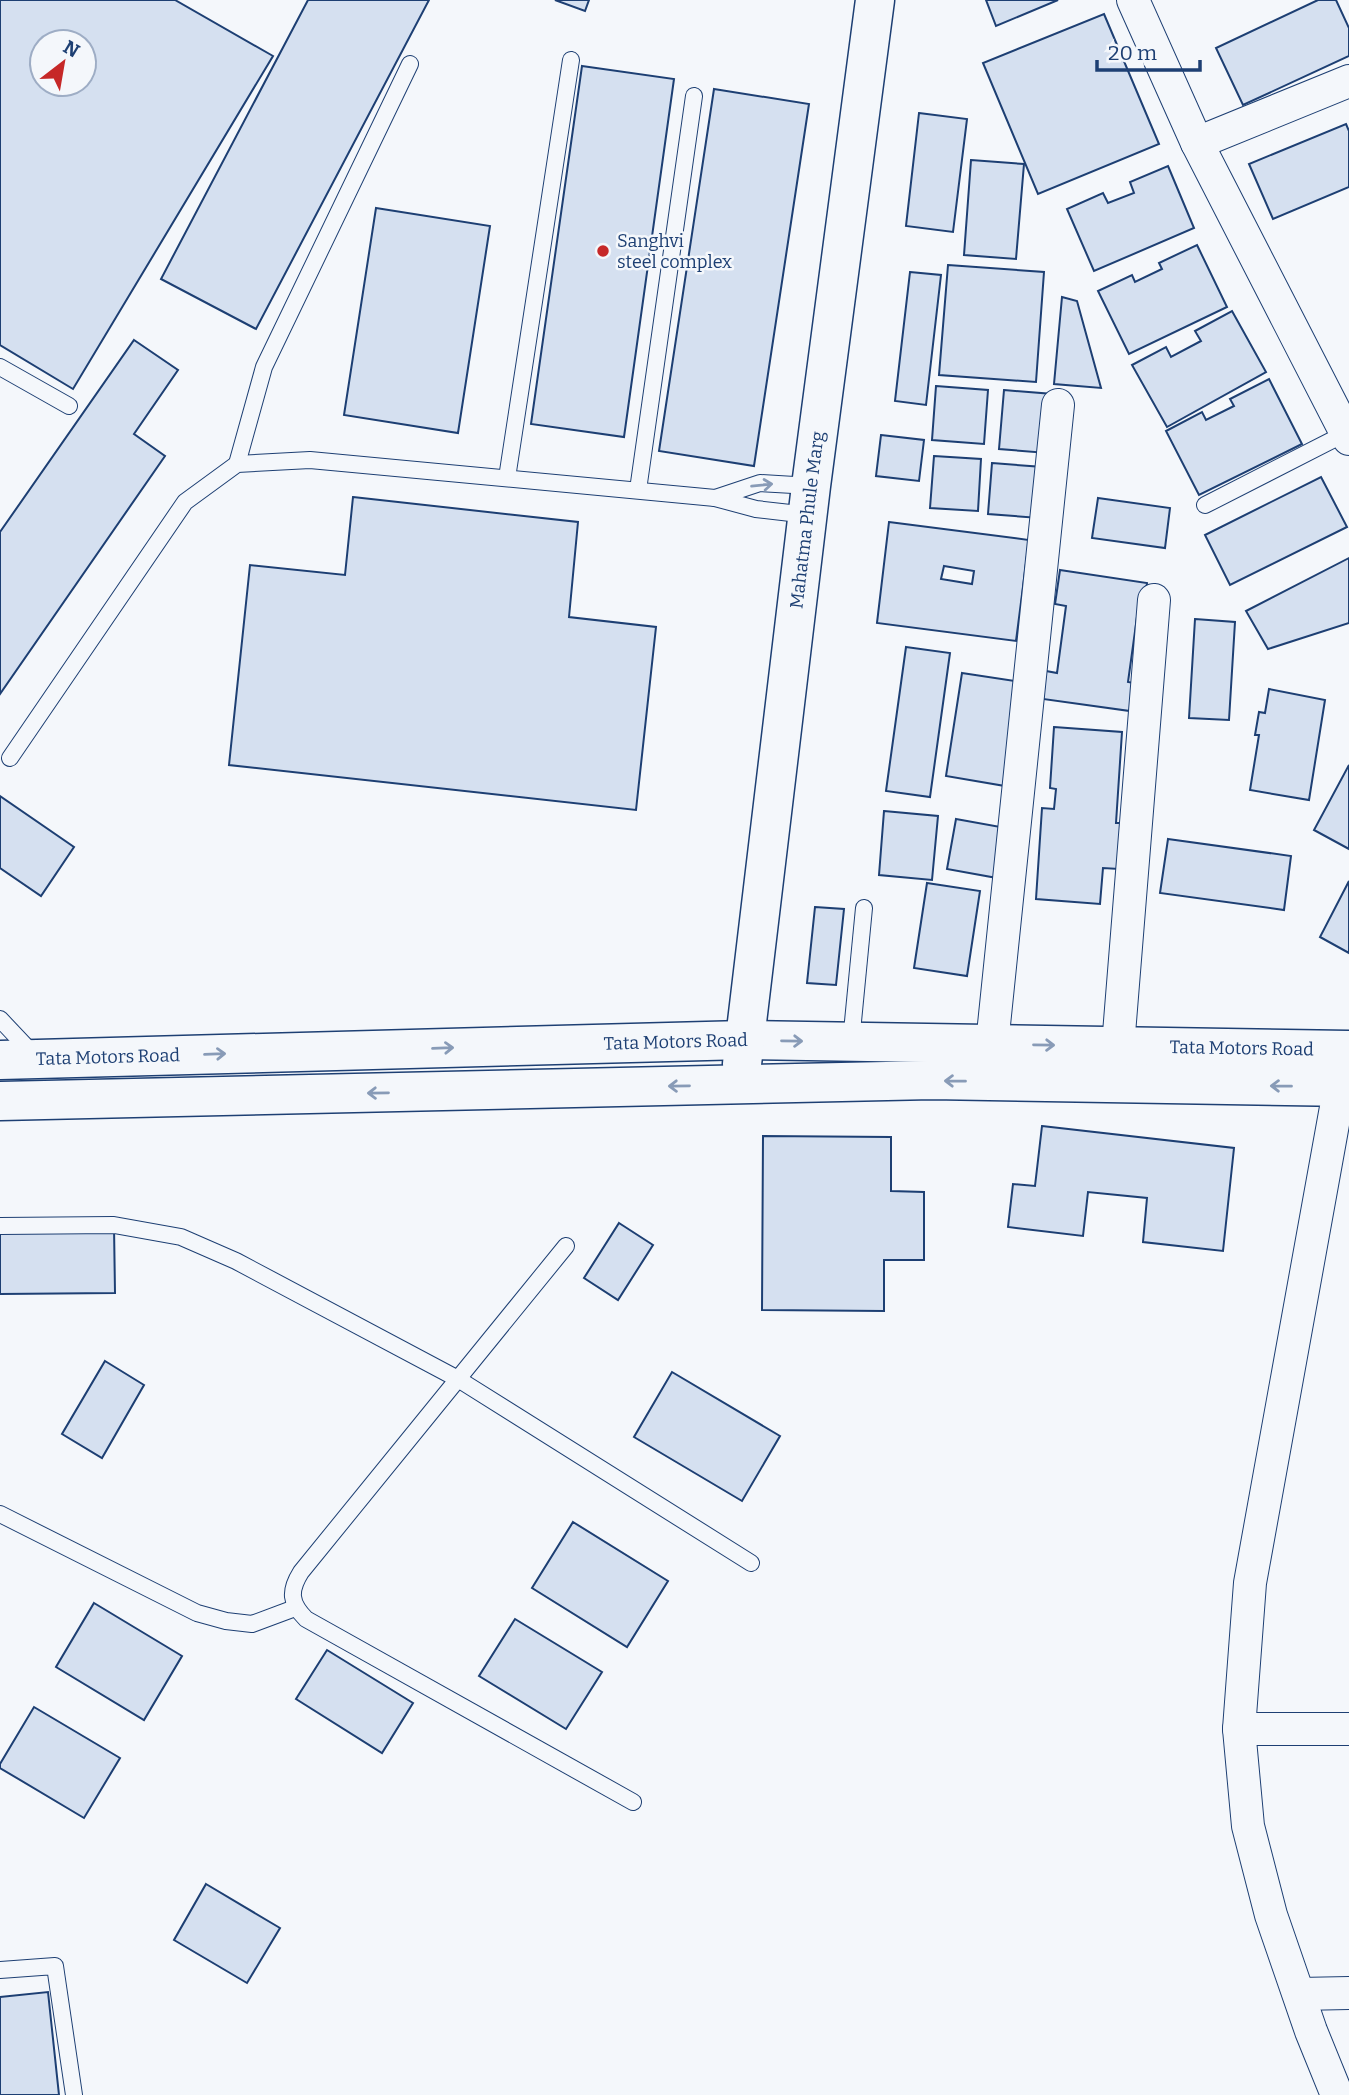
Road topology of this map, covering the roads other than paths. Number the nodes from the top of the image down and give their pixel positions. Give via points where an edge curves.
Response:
1 (875, 0) edge
2 (1133, 0) edge
3 (571, 60) dead end
4 (410, 64) dead end
5 (1349, 81) edge
6 (694, 96) dead end
7 (1197, 143) junction
8 (0, 367) edge
9 (1058, 405) dead end
10 (69, 406) dead end
11 (1347, 436) edge
12 (237, 464) junction
13 (507, 478) junction
14 (638, 490) junction
15 (715, 498) junction
16 (809, 500) junction
17 (1205, 505) dead end
18 (1154, 600) dead end
19 (10, 758) dead end
20 (864, 908) dead end
21 (0, 1019) edge
22 (744, 1040) junction
23 (851, 1042) junction
24 (992, 1044) junction
25 (1118, 1046) junction
26 (37, 1059) junction
27 (0, 1060) edge
28 (1347, 1064) edge
29 (740, 1084) junction
30 (0, 1101) edge
31 (0, 1226) edge
32 (566, 1246) dead end
33 (458, 1379) junction
34 (0, 1514) edge
35 (751, 1563) dead end
36 (295, 1608) junction
37 (1239, 1729) junction
38 (1349, 1729) edge
39 (633, 1802) dead end
40 (0, 1970) edge
41 (1349, 1993) edge
42 (1298, 1994) junction
43 (74, 2095) edge
44 (1336, 2095) edge

1 - 16 main road, Mahatma Phule Marg
2 - 7 street
3 - 13 lane
4 - 12 lane via 264,367
5 - 7 street
6 - 14 lane
7 - 11 street
8 - 10 lane
9 - 24 street
11 - 17 lane
12 - 13 lane via 310,460
12 - 19 lane via 185,502
13 - 14 lane
14 - 15 lane
15 - 16 lane via 757,509
15 -> 16 lane via 760,483
16 - 22 main road, Mahatma Phule Marg
18 - 25 street
20 - 23 lane
21 - 26 lane
22 -> 23 main road, Tata Motors Road
26 -> 22 main road, Tata Motors Road
22 - 29 main road, Mahatma Phule Marg
23 - 24 main road, Tata Motors Road
24 -> 25 main road, Tata Motors Road
25 - 28 main road, Tata Motors Road
26 - 27 main road, Tata Motors Road
28 -> 29 main road
28 - 37 street via 1250,1583
29 -> 30 main road
31 - 33 lane via 114,1225 181,1237 236,1261
32 - 33 lane
33 - 35 lane
33 - 36 lane via 301,1572 293,1584
34 - 36 lane via 197,1613 252,1624
36 - 39 lane via 306,1619
37 - 38 street
37 - 42 street via 1248,1826
40 - 43 lane via 55,1965
41 - 42 street
42 - 44 street

